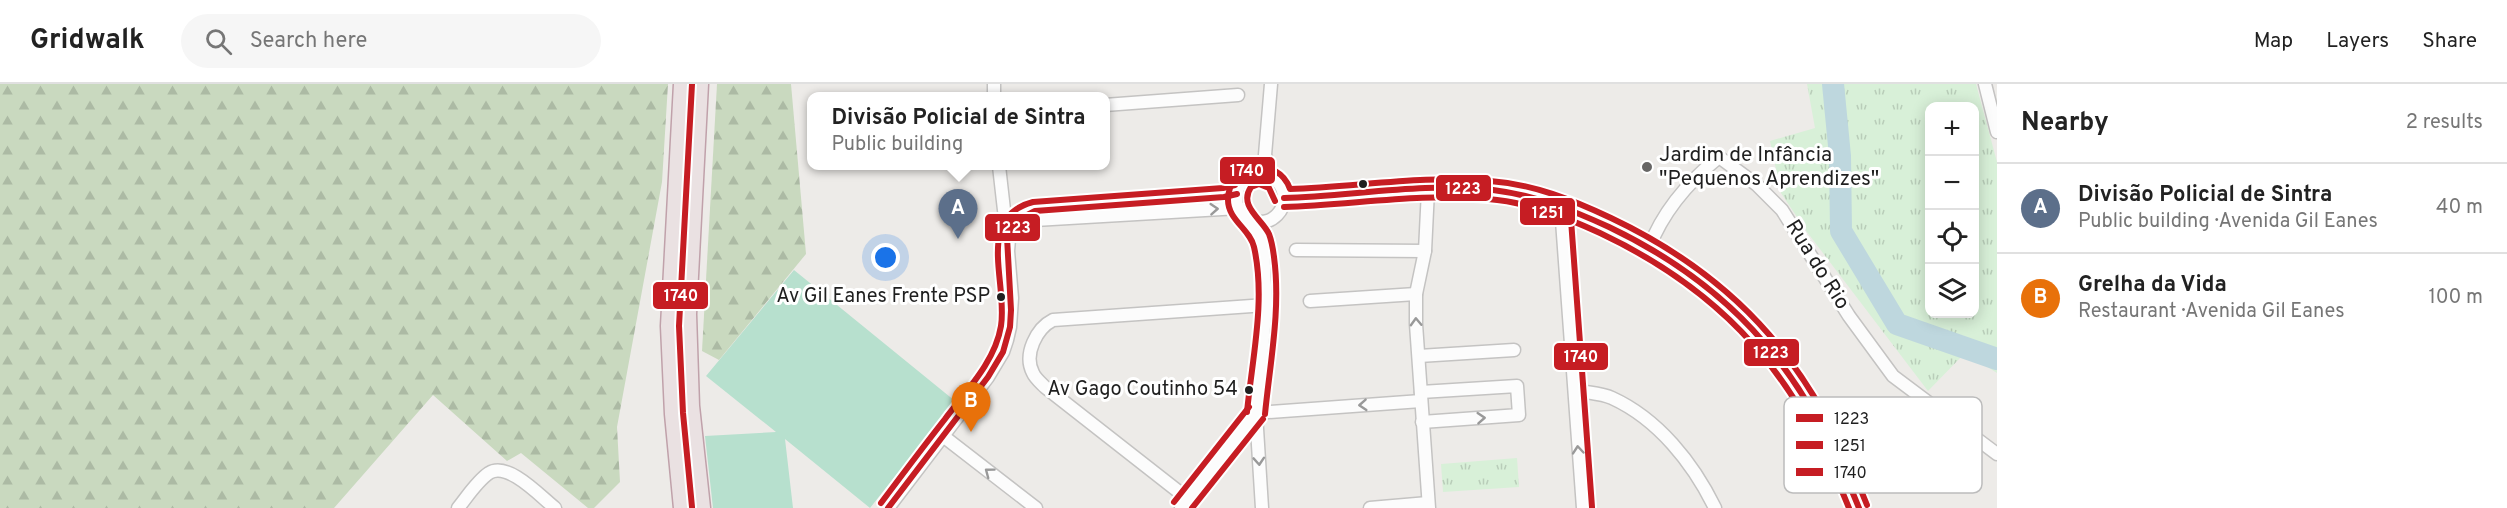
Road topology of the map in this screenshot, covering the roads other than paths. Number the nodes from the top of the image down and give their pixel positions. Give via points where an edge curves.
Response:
1 (683, 84) edge
2 (699, 84) edge
3 (1271, 84) edge
4 (1985, 84) edge
5 (1238, 95) dead end
6 (1110, 105) edge
7 (1997, 132) edge
8 (1265, 155) junction
9 (1000, 170) edge
10 (1253, 176) junction
11 (1273, 178) junction
12 (1428, 190) junction
13 (1237, 194) junction
14 (1284, 198) junction
15 (1561, 207) junction
16 (1239, 208) junction
17 (1248, 219) junction
18 (1010, 227) junction
19 (1649, 248) junction
20 (1296, 250) dead end
21 (1425, 250) junction
22 (1416, 294) junction
23 (1311, 301) dead end
24 (1266, 305) junction
25 (1514, 350) dead end
26 (1419, 356) junction
27 (1575, 390) junction
28 (1421, 397) junction
29 (1806, 397) edge
30 (1921, 397) edge
31 (1256, 413) junction
32 (1422, 422) junction
33 (943, 436) junction
34 (1982, 443) edge
35 (1997, 454) edge
36 (1853, 493) edge
37 (1185, 503) edge
38 (1428, 506) edge
39 (458, 508) edge
40 (555, 508) edge
41 (683, 508) edge
42 (701, 508) edge
43 (888, 508) edge
44 (1036, 508) edge
45 (1262, 508) edge
46 (1370, 508) edge
47 (1582, 508) edge
48 (1714, 508) edge
49 (1859, 508) edge

1 - 41 highway via 670,326
2 - 42 highway via 687,314 690,406
3 - 8 street
4 - 7 street
5 - 6 street
8 - 10 street
8 - 11 street
9 - 18 street
10 - 11 street
10 - 13 street
11 - 14 street
12 - 14 street
12 - 15 street via 1521,194
12 - 21 street
13 - 16 street
13 - 18 street via 1035,211 1022,215
14 - 17 street via 1275,217 1262,222
15 - 19 street
15 - 27 street
16 - 17 street
18 -> 16 street via 1025,221
17 - 24 street via 1263,246
18 - 33 street via 1007,237 1011,310 1007,340 992,371
19 - 29 street via 1712,290 1749,324 1788,369
19 - 30 street, Rua do Rio via 1658,225 1679,195 1719,157 1782,210 1849,316 1893,376
20 - 21 street
21 - 22 street
22 - 23 street
26 -> 22 street
24 - 31 street
24 - 37 street via 1053,320 1043,325 1033,342 1032,372 1045,387
25 - 26 street
26 - 28 street
47 -> 27 street
27 - 48 street via 1611,398 1642,418 1690,465
28 -> 31 street
28 - 32 street
32 -> 28 street via 1519,416 1517,386
31 - 37 street
31 -> 45 street
32 - 38 street
33 - 43 street
44 -> 33 street
34 - 35 street, Rua do Rio
36 - 49 street
38 - 46 street
39 - 40 street via 486,475 501,469

